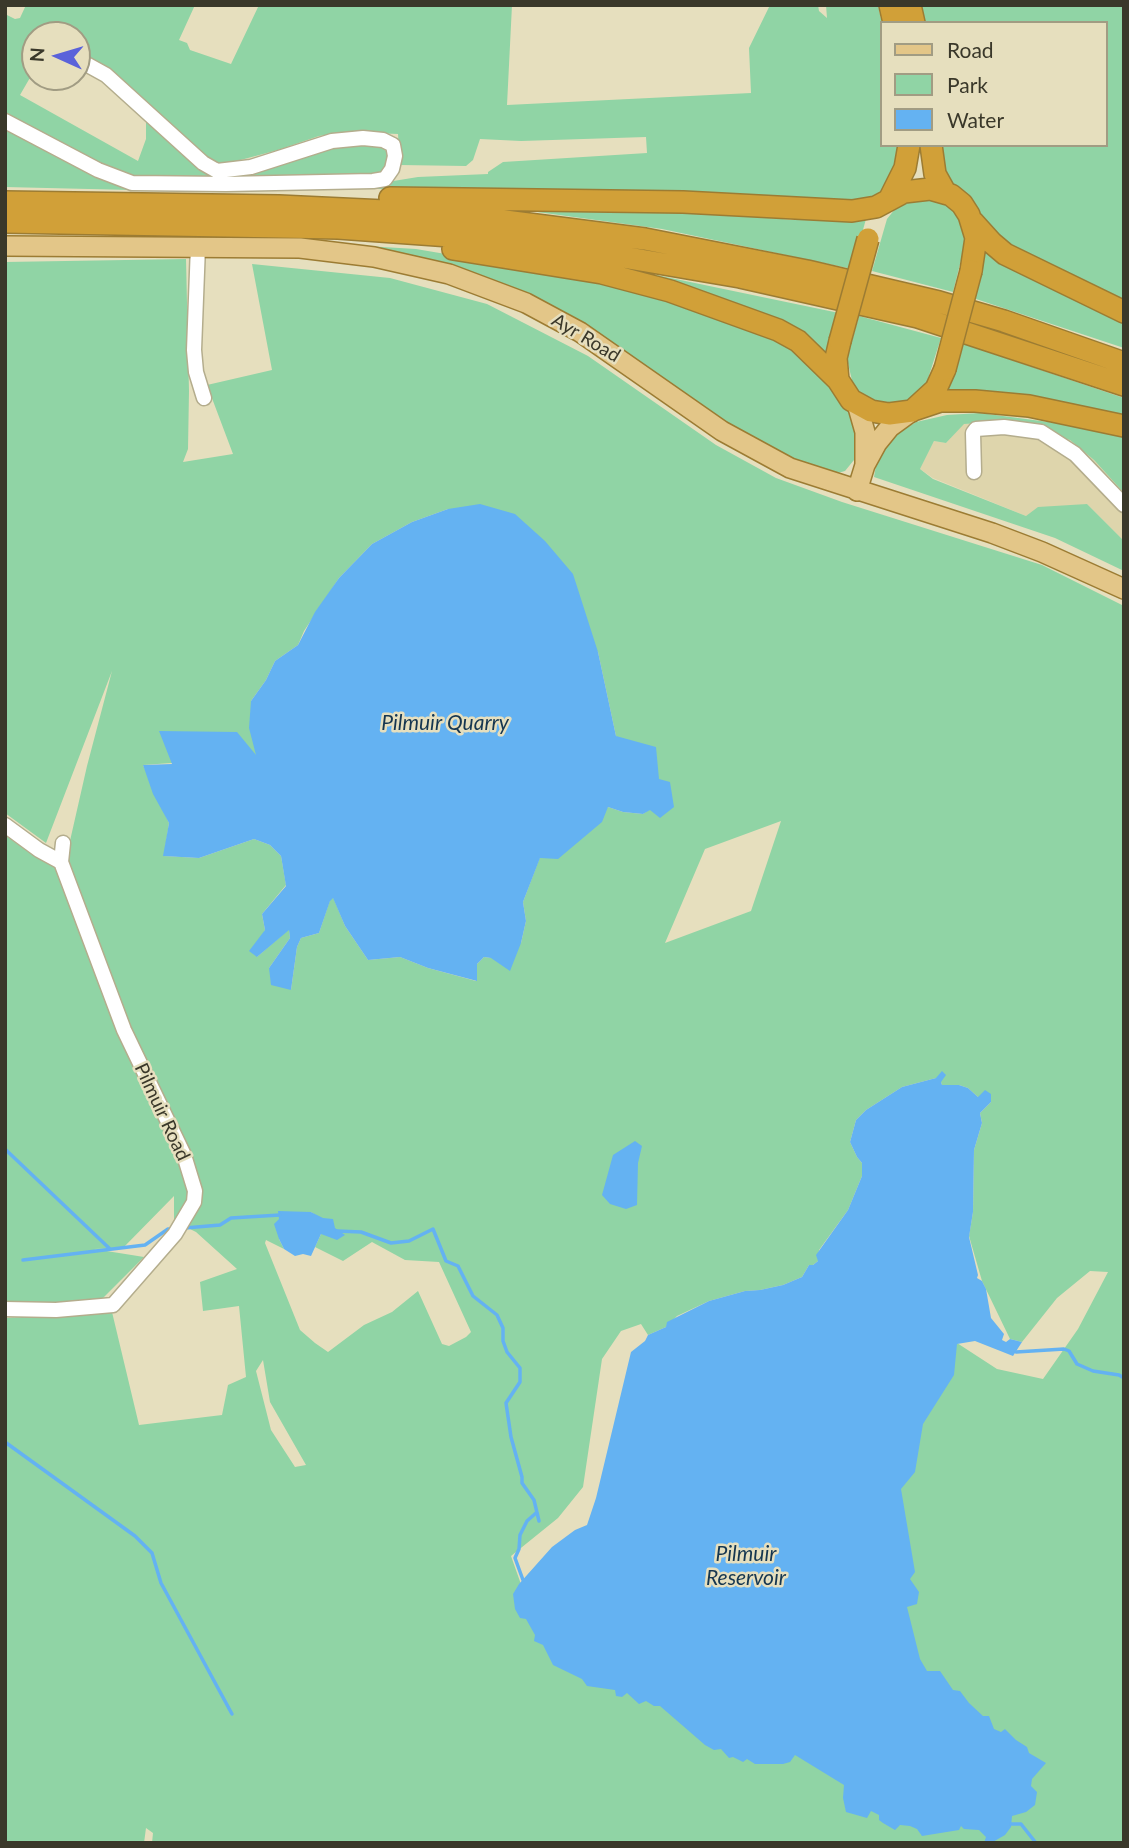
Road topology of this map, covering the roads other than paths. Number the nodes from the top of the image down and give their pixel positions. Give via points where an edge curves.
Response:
1 (91, 67) edge
2 (5, 121) edge
3 (909, 147) edge
4 (931, 147) edge
5 (945, 192) junction
6 (887, 201) junction
7 (5, 202) edge
8 (160, 204) junction
9 (5, 222) edge
10 (973, 222) junction
11 (5, 231) edge
12 (5, 246) edge
13 (198, 246) junction
14 (1124, 312) edge
15 (1124, 363) edge
16 (838, 380) junction
17 (1124, 385) edge
18 (204, 398) dead end
19 (857, 404) junction
20 (914, 410) junction
21 (1124, 426) edge
22 (865, 466) junction
23 (974, 472) dead end
24 (857, 491) junction
25 (1124, 505) edge
26 (1124, 589) edge
27 (5, 825) edge
28 (63, 843) dead end
29 (61, 862) junction
30 (5, 1310) edge

1 - 2 street via 115,82 217,172 251,167 332,141 363,138 393,145 393,169 385,178 373,181 132,183
3 - 6 highway via 905,169
4 - 5 highway via 935,174
5 - 6 highway via 920,189
5 - 10 highway via 962,204
6 - 8 highway via 852,211 532,198
6 - 16 highway, bridge via 875,217 840,341
7 - 8 highway
8 - 15 highway via 448,215 645,239 939,302
9 - 17 highway via 338,228 564,247 740,277 918,317
10 - 14 highway via 1006,254
10 - 20 highway, bridge via 976,238 971,271 945,369 936,389
11 - 16 highway via 299,236 445,248 550,263 670,291 778,330 798,341
12 - 13 main road, Ayr Road
13 - 18 street via 194,350
13 - 24 main road, Ayr Road via 346,253 403,262 472,282 580,331 759,452
16 - 19 highway
19 - 20 highway via 881,413
19 - 22 main road via 865,432
20 - 21 highway via 940,401 975,401 1029,406
20 - 22 main road via 883,435
22 - 24 main road
23 - 25 street via 976,429 1041,432 1075,454
24 - 26 main road, Ayr Road via 1042,552
27 - 29 street
28 - 29 street
29 - 30 street, Pilmuir Road via 124,1030 184,1155 194,1202 176,1234 113,1305

